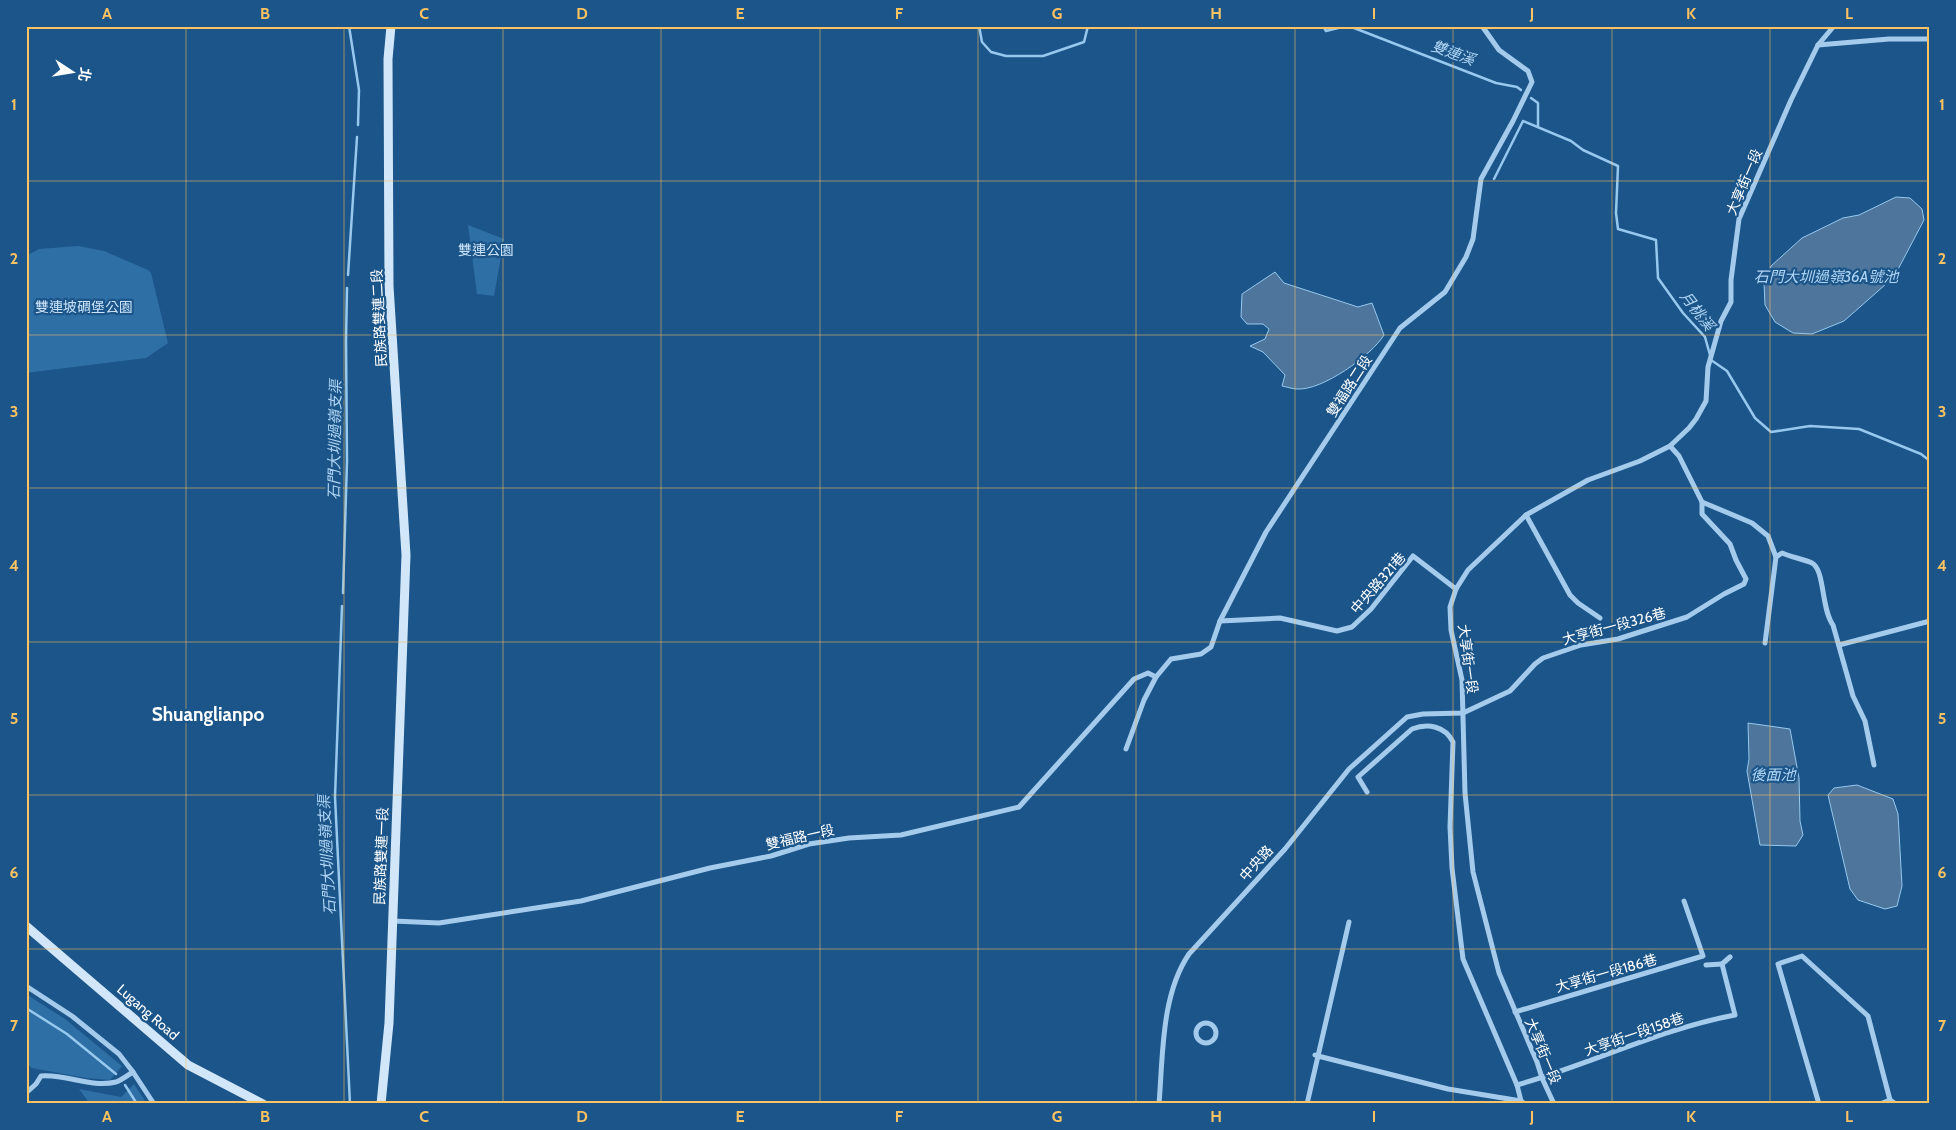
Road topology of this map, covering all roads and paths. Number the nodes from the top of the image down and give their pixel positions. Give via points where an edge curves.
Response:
1 (391, 26) edge
2 (1482, 26) edge
3 (1834, 26) edge
4 (1930, 39) edge
5 (1818, 45) junction
6 (1670, 446) junction
7 (1702, 502) junction
8 (1526, 515) junction
9 (1776, 557) junction
10 (1456, 589) junction
11 (405, 609) joint
12 (1600, 618) dead end
13 (1220, 621) junction
14 (1930, 621) edge
15 (1765, 643) dead end
16 (1839, 645) junction
17 (1156, 676) junction
18 (1463, 713) junction
19 (1126, 749) dead end
20 (1874, 765) dead end
21 (1367, 792) dead end
22 (1684, 901) dead end
23 (393, 921) junction
24 (1349, 922) dead end
25 (26, 926) edge
26 (1730, 957) dead end
27 (1722, 964) junction
28 (1706, 965) dead end
29 (26, 986) edge
30 (1514, 1012) junction
31 (1316, 1056) junction
32 (133, 1072) junction
33 (1542, 1078) junction
34 (1518, 1085) junction
35 (26, 1093) edge
36 (1890, 1100) junction
37 (1523, 1102) edge
38 (154, 1104) edge
39 (263, 1104) edge
40 (381, 1104) edge
41 (1159, 1104) edge
42 (1307, 1104) edge
43 (1554, 1104) edge
44 (1819, 1104) edge
45 (1880, 1104) edge
46 (1896, 1104) edge

1 - 11 main road, 民族路雙連二段 via 388,68 389,286 406,555
2 - 13 street, 雙福路二段 via 1500,50 1528,71 1532,82 1481,179 1473,239 1466,257 1445,292 1400,328 1266,532
3 - 5 street, 大享街一段
4 - 5 street
5 - 6 street, 大享街一段 via 1739,219 1732,296 1708,367 1708,393 1703,408 1689,428
6 - 7 street via 1679,456
6 - 8 street, 大享街一段 via 1588,480
7 - 9 street via 1752,523 1768,536
7 - 18 street, 大享街一段326巷 via 1702,514 1730,544 1746,579 1744,584 1687,617 1543,658 1510,691
8 - 10 street, 大享街一段 via 1468,570
8 - 12 street via 1570,595
9 - 15 street
9 - 16 street via 1782,553 1813,564 1819,570 1827,617 1833,624
10 - 13 street, 中央路321巷 via 1413,556 1371,609 1352,627 1337,631 1280,618
10 - 18 street, 大享街一段 via 1450,607 1462,680
11 - 23 main road, 民族路雙連一段
13 - 17 street, 雙福路二段 via 1211,648 1201,654 1171,659
14 - 16 street
16 - 20 street via 1853,696 1865,721
17 - 19 street, 雙福路二段
17 - 23 street, 雙福路一段 via 1148,673 1134,679 1019,806 901,835 809,844 581,901 439,923
18 - 30 street, 大享街一段 via 1465,793 1473,872 1499,973
18 - 41 street, 中央路 via 1407,717 1349,769 1285,849 1189,954 1180,968 1168,1011
21 - 34 street via 1358,777 1412,729 1434,727 1450,736 1453,742 1452,868 1463,959
22 - 30 street, 大享街一段186巷 via 1703,956
23 - 40 main road, 民族路雙連一段
24 - 31 street
25 - 39 main road, Lugang Road via 188,1065
26 - 27 street
27 - 28 street
27 - 33 street, 大享街一段158巷 via 1736,1015 1644,1040
29 - 32 street via 88,1029 119,1054
30 - 33 street, 大享街一段
31 - 37 street via 1448,1089
31 - 42 street
32 - 35 street via 117,1082 94,1084 42,1076
32 - 38 street
33 - 34 street, 大享街一段158巷
33 - 43 street, 大享街一段
34 - 37 street
36 - 44 street via 1868,1016 1802,956 1778,964
36 - 45 street
36 - 46 street

